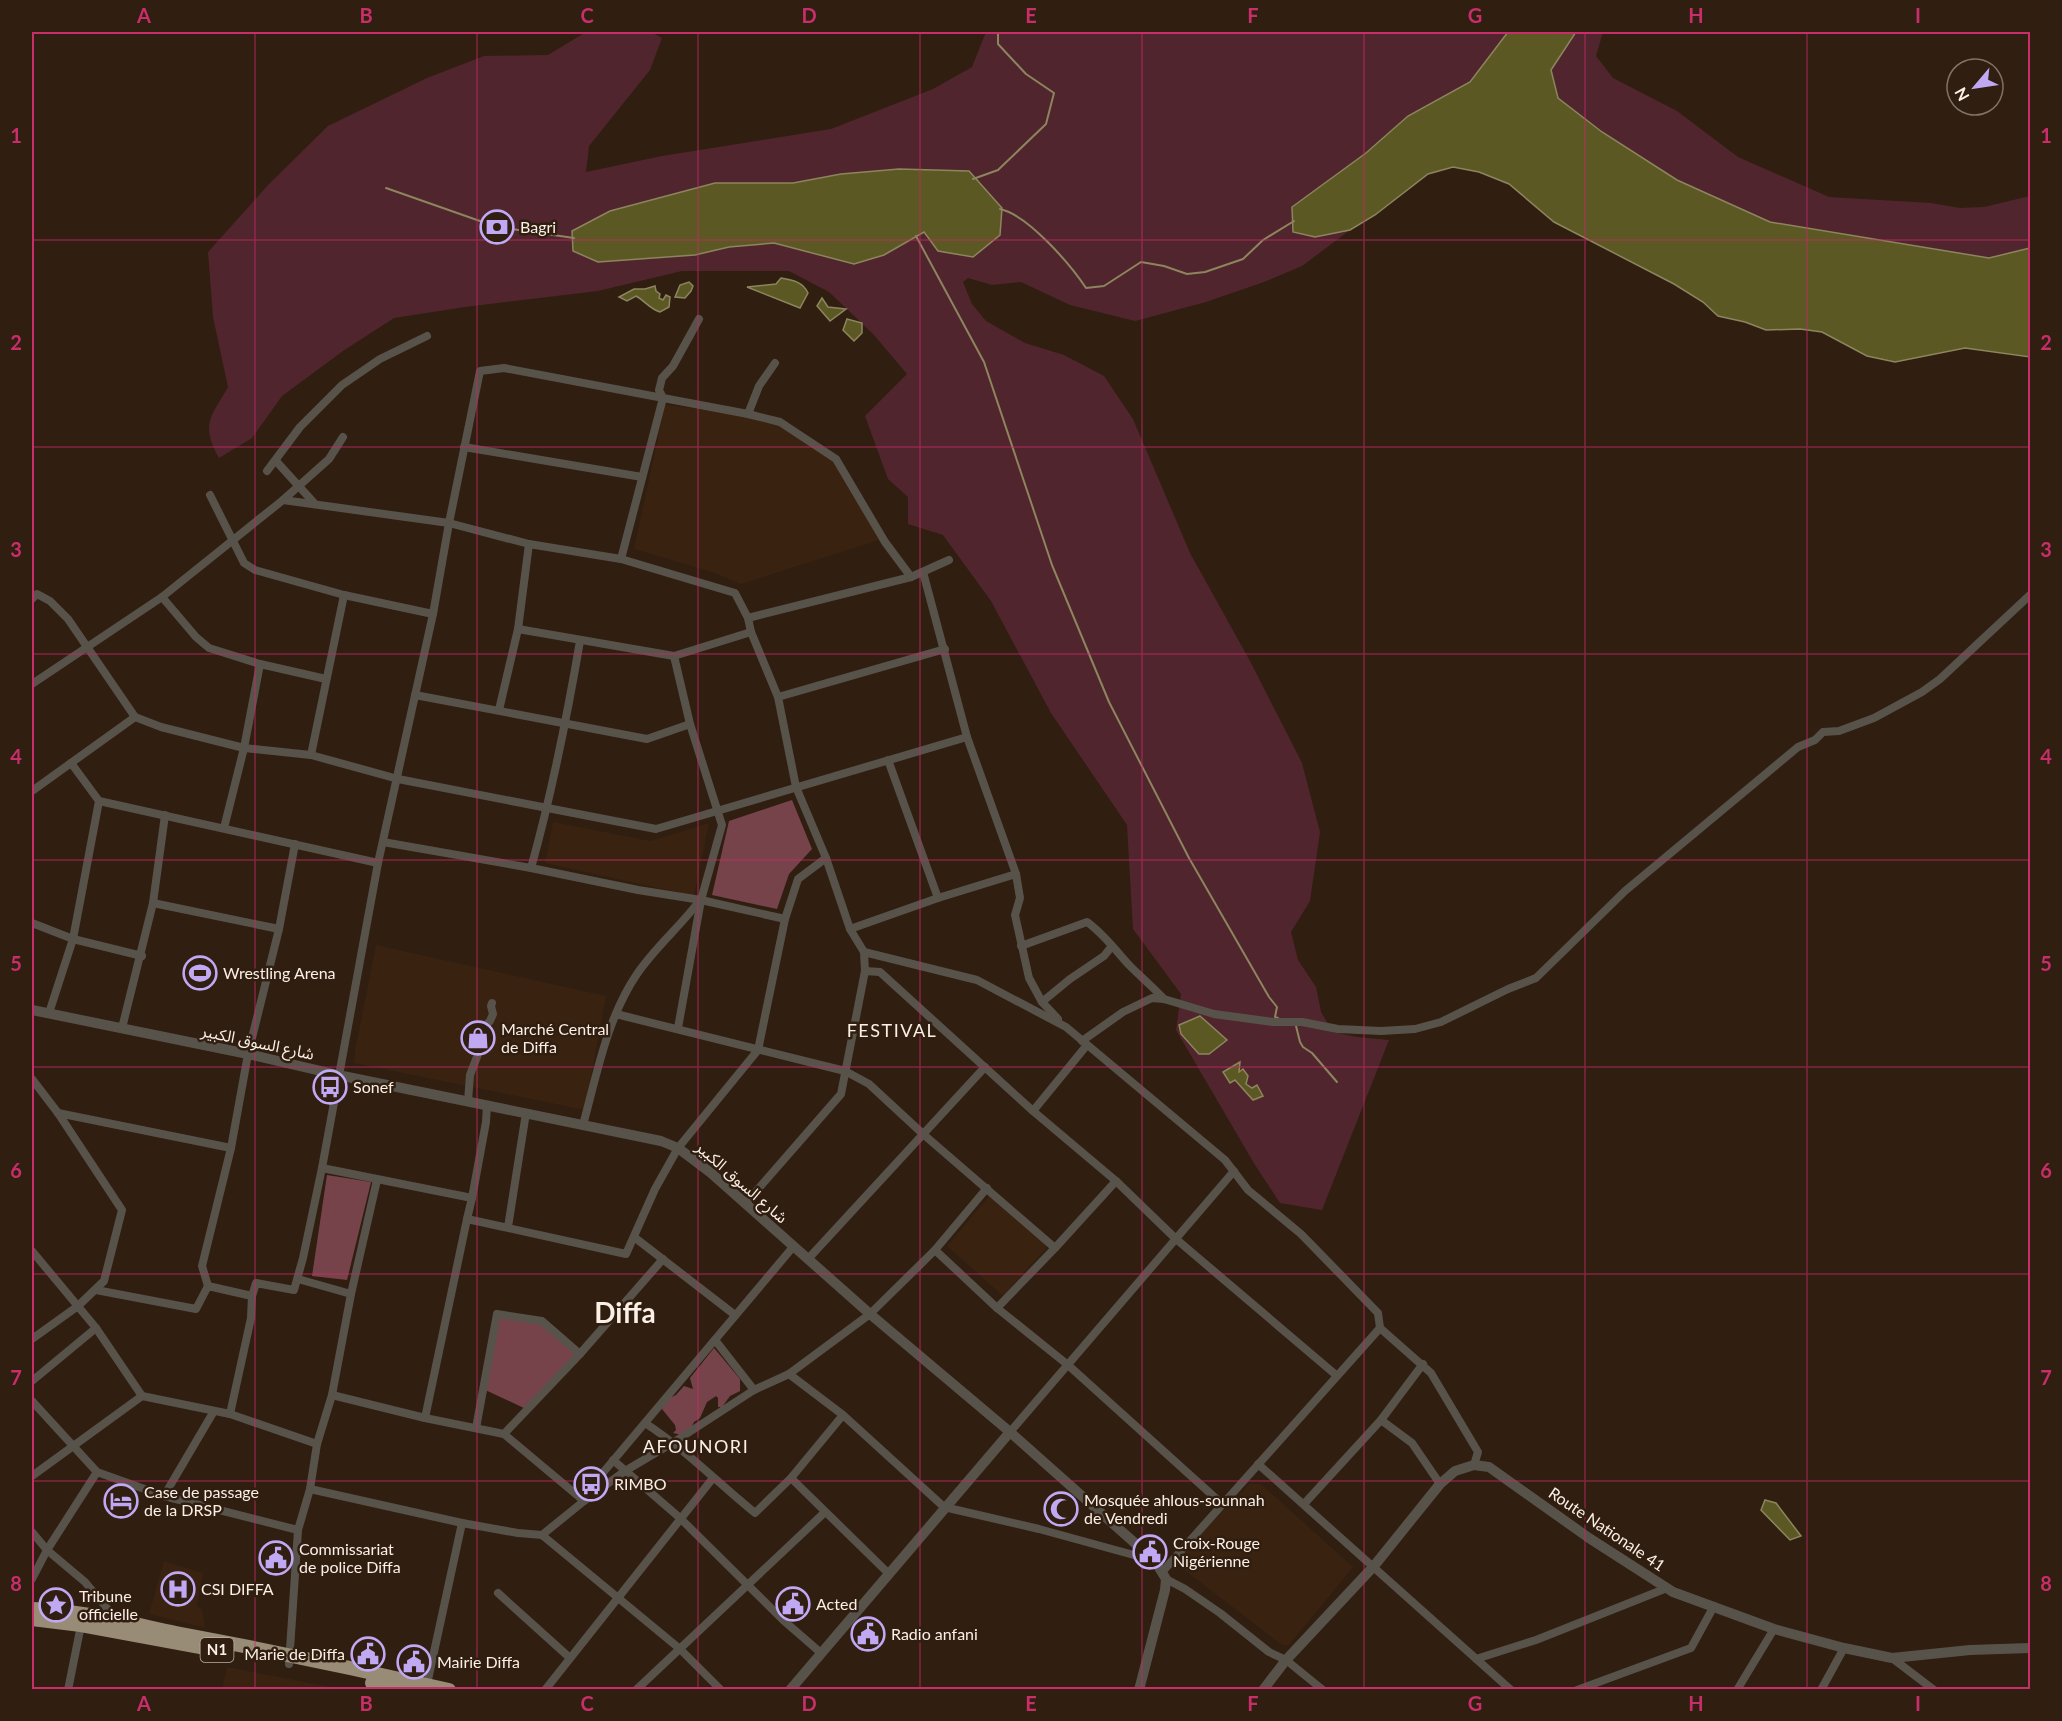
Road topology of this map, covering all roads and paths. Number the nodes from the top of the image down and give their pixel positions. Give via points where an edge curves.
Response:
1 (699, 319) dead end
2 (428, 336) dead end
3 (775, 363) dead end
4 (663, 398) junction
5 (748, 414) junction
6 (343, 437) dead end
7 (464, 447) junction
8 (276, 461) junction
9 (267, 471) dead end
10 (642, 477) junction
11 (298, 485) junction
12 (210, 495) dead end
13 (283, 500) junction
14 (315, 504) junction
15 (449, 523) junction
16 (232, 540) junction
17 (529, 544) junction
18 (621, 560) junction
19 (949, 560) dead end
20 (923, 572) junction
21 (911, 577) junction
22 (344, 595) junction
23 (2031, 595) edge
24 (162, 597) junction
25 (32, 599) edge
26 (433, 614) junction
27 (748, 618) junction
28 (518, 629) junction
29 (751, 632) junction
30 (580, 641) junction
31 (86, 648) junction
32 (945, 649) junction
33 (674, 656) junction
34 (260, 664) junction
35 (326, 679) junction
36 (32, 684) edge
37 (416, 695) junction
38 (778, 697) junction
39 (500, 710) junction
40 (135, 717) junction
41 (566, 723) junction
42 (690, 724) junction
43 (967, 737) junction
44 (244, 748) junction
45 (311, 755) junction
46 (888, 760) junction
47 (70, 763) junction
48 (398, 779) junction
49 (796, 787) junction
50 (32, 791) edge
51 (99, 801) junction
52 (547, 809) junction
53 (717, 810) junction
54 (165, 815) junction
55 (224, 828) junction
56 (383, 842) junction
57 (295, 844) junction
58 (826, 858) junction
59 (378, 863) junction
60 (531, 868) junction
61 (1016, 874) junction
62 (938, 898) junction
63 (700, 900) junction
64 (153, 903) junction
65 (785, 919) junction
66 (32, 923) edge
67 (279, 929) junction
68 (850, 929) junction
69 (73, 939) junction
70 (1112, 945) junction
71 (1021, 946) junction
72 (864, 952) junction
73 (141, 956) junction
74 (865, 971) junction
75 (1164, 999) junction
76 (1042, 1002) junction
77 (492, 1003) dead end
78 (32, 1010) edge
79 (49, 1013) junction
80 (616, 1014) junction
81 (1064, 1026) junction
82 (122, 1028) junction
83 (678, 1028) junction
84 (1085, 1043) junction
85 (758, 1050) junction
86 (248, 1054) junction
87 (985, 1067) junction
88 (844, 1071) junction
89 (338, 1075) junction
90 (32, 1079) edge
91 (468, 1101) junction
92 (487, 1105) junction
93 (1033, 1111) junction
94 (58, 1113) junction
95 (526, 1113) junction
96 (583, 1125) junction
97 (923, 1134) junction
98 (231, 1148) junction
99 (678, 1148) junction
100 (322, 1168) junction
101 (1234, 1171) junction
102 (377, 1180) junction
103 (1116, 1181) junction
104 (987, 1188) junction
105 (472, 1198) junction
106 (745, 1204) junction
107 (467, 1219) junction
108 (508, 1227) junction
109 (634, 1237) junction
110 (1176, 1239) junction
111 (793, 1247) junction
112 (1055, 1248) junction
113 (935, 1250) junction
114 (32, 1251) edge
115 (663, 1259) junction
116 (808, 1259) junction
117 (34, 1261) edge
118 (298, 1279) junction
119 (208, 1286) junction
120 (96, 1290) junction
121 (351, 1294) junction
122 (252, 1296) junction
123 (78, 1306) junction
124 (997, 1308) junction
125 (870, 1314) junction
126 (735, 1315) junction
127 (96, 1328) junction
128 (1380, 1328) junction
129 (32, 1340) edge
130 (715, 1340) junction
131 (580, 1354) junction
132 (1423, 1364) junction
133 (1068, 1365) junction
134 (789, 1374) junction
135 (1336, 1375) junction
136 (32, 1382) edge
137 (754, 1390) junction
138 (332, 1395) junction
139 (142, 1396) junction
140 (32, 1401) edge
141 (214, 1411) junction
142 (231, 1414) junction
143 (843, 1414) junction
144 (425, 1418) junction
145 (1381, 1420) junction
146 (645, 1423) junction
147 (476, 1428) junction
148 (1010, 1432) junction
149 (504, 1434) junction
150 (674, 1442) junction
151 (317, 1444) junction
152 (73, 1446) junction
153 (613, 1460) junction
154 (1258, 1464) junction
155 (1474, 1465) junction
156 (625, 1471) junction
157 (97, 1472) junction
158 (32, 1476) edge
159 (713, 1478) junction
160 (791, 1478) junction
161 (1440, 1484) junction
162 (310, 1489) junction
163 (164, 1496) junction
164 (584, 1501) junction
165 (1221, 1503) junction
166 (1304, 1504) junction
167 (944, 1507) junction
168 (824, 1513) junction
169 (680, 1518) junction
170 (462, 1523) junction
171 (298, 1530) junction
172 (32, 1532) edge
173 (542, 1535) junction
174 (47, 1550) junction
175 (1155, 1561) junction
176 (1374, 1566) junction
177 (888, 1573) junction
178 (1164, 1575) junction
179 (32, 1579) edge
180 (747, 1584) junction
181 (1667, 1588) junction
182 (498, 1593) dead end
183 (618, 1599) junction
184 (1714, 1606) junction
185 (32, 1609) edge
186 (32, 1619) edge
187 (119, 1622) junction
188 (81, 1624) junction
189 (1774, 1629) junction
190 (1844, 1648) junction
191 (2031, 1648) edge
192 (680, 1649) junction
193 (821, 1653) junction
194 (570, 1658) junction
195 (1892, 1658) junction
196 (289, 1659) junction
197 (1476, 1659) junction
198 (1286, 1660) junction
199 (427, 1687) edge
200 (68, 1689) edge
201 (401, 1689) edge
202 (449, 1689) edge
203 (545, 1689) edge
204 (636, 1689) edge
205 (721, 1689) edge
206 (790, 1689) edge
207 (1139, 1689) edge
208 (1263, 1689) edge
209 (1323, 1689) edge
210 (1510, 1689) edge
211 (1577, 1689) edge
212 (1737, 1689) edge
213 (1821, 1689) edge
214 (1934, 1689) edge

1 - 4 street via 663,378 659,390
2 - 8 street via 380,358 342,386 300,428
3 - 5 street via 759,386
4 - 5 street
4 - 7 street via 504,368 480,371
4 - 10 street
5 - 21 street via 780,422 836,459 885,542
6 - 11 street via 329,459
7 - 10 street
7 - 15 street
8 - 9 street
8 - 11 street
10 - 18 street
11 - 13 street
11 - 14 street
12 - 16 street
13 - 14 street
13 - 16 street
14 - 15 street
15 - 17 street
15 - 26 street
16 - 22 street via 244,563 255,570
16 - 24 street
17 - 18 street
17 - 28 street
18 - 27 street via 735,593
19 - 20 street
20 - 21 street
20 - 32 street
21 - 27 street
22 - 26 street
22 - 35 street
23 - 75 street via 1940,680 1922,692 1874,718 1839,731 1823,732 1798,747 1625,891 1536,978 1441,1022 1415,1029 1381,1031 1273,1023 1214,1014
24 - 31 street
24 - 34 street via 209,648
25 - 31 street via 37,594 50,601 68,619
26 - 37 street
27 - 29 street
28 - 30 street
28 - 39 street
29 - 33 street
29 - 38 street
30 - 33 street
30 - 41 street
31 - 36 street
31 - 40 street
32 - 38 street
32 - 43 street
33 - 42 street
34 - 35 street
34 - 44 street
35 - 45 street
37 - 39 street
37 - 48 street
38 - 49 street
39 - 41 street
40 - 44 street
40 - 47 street
41 - 42 street via 647,739
41 - 52 street
42 - 53 street
43 - 46 street
43 - 61 street
44 - 45 street
44 - 55 street
45 - 48 street
46 - 49 street
46 - 62 street
47 - 50 street
47 - 51 street
48 - 52 street
48 - 56 street
49 - 53 street
49 - 58 street
51 - 54 street
51 - 69 street
52 - 53 street via 656,829
52 - 60 street
53 - 63 street via 722,825
54 - 55 street
54 - 64 street
55 - 57 street
56 - 59 street
56 - 60 street
57 - 59 street
57 - 67 street
58 - 65 street via 798,879
58 - 68 street
59 - 89 street
60 - 63 street
61 - 62 street
61 - 71 street via 1020,898 1014,915
62 - 68 street
63 - 65 street
63 - 80 street via 637,974
63 - 83 street
64 - 67 street
64 - 73 street
65 - 85 street
66 - 69 street
67 - 86 street
68 - 72 street
69 - 73 street
69 - 79 street
70 - 71 street via 1087,922
70 - 75 street
70 - 76 street via 1104,956
71 - 76 street via 1029,978
72 - 74 street
72 - 81 street via 977,980
73 - 82 street
74 - 87 street via 880,972
74 - 88 street
75 - 84 street via 1152,998 1123,1012
76 - 81 street
77 - 91 street via 490,1022 477,1043 480,1049 470,1075
78 - 79 street, شارع السوق الكبير
79 - 82 street, شارع السوق الكبير
80 - 83 street
80 - 96 street
81 - 84 street
82 - 86 street, شارع السوق الكبير
83 - 85 street
84 - 93 street
84 - 101 street
85 - 88 street
85 - 99 street
86 - 89 street, شارع السوق الكبير
86 - 98 street
87 - 93 street
87 - 97 street
88 - 97 street via 869,1084
88 - 106 street via 841,1094
89 - 91 street, شارع السوق الكبير
89 - 100 street
90 - 94 street
91 - 92 street, شارع السوق الكبير
92 - 95 street, شارع السوق الكبير
92 - 105 street
93 - 103 street
94 - 98 street
94 - 120 street via 122,1210 104,1281
95 - 96 street, شارع السوق الكبير
95 - 108 street
96 - 99 street, شارع السوق الكبير
97 - 104 street
97 - 116 street
98 - 119 street via 202,1266
99 - 106 street, شارع السوق الكبير
99 - 109 street
100 - 102 street
100 - 118 street
101 - 110 street
101 - 128 street via 1248,1190 1301,1234 1365,1298 1378,1313
102 - 105 street
102 - 121 street
103 - 110 street
103 - 112 street
104 - 112 street
104 - 113 street
105 - 107 street
106 - 111 street, شارع السوق الكبير
107 - 108 street
107 - 144 street
108 - 109 street via 626,1254
109 - 115 street
110 - 133 street
110 - 135 street
111 - 116 street, شارع السوق الكبير
111 - 126 street
112 - 124 street
113 - 124 street
113 - 125 street
114 - 117 street
115 - 126 street
115 - 131 street
116 - 125 street, شارع السوق الكبير
117 - 123 street
118 - 121 street
118 - 122 street via 294,1290 256,1283
119 - 120 street via 196,1309
119 - 122 street
120 - 123 street
121 - 138 street
122 - 142 street
123 - 127 street
123 - 129 street
124 - 133 street
125 - 134 street
125 - 148 street, شارع السوق الكبير
126 - 130 street
127 - 136 street
127 - 139 street
128 - 132 street
128 - 135 street
130 - 137 street
130 - 146 street
131 - 147 street via 542,1321 497,1314
131 - 149 street
132 - 145 street
132 - 155 street via 1479,1452
133 - 148 street
133 - 165 street
134 - 137 street
134 - 143 street
135 - 154 street
137 - 150 street
138 - 144 street
138 - 151 street
139 - 141 street
139 - 152 street
140 - 152 street
141 - 142 street
141 - 163 street
142 - 151 street
143 - 160 street
143 - 167 street
144 - 147 street
145 - 161 street via 1412,1443
145 - 166 street
146 - 150 street
146 - 153 street
147 - 149 street
148 - 167 street
148 - 175 street, شارع السوق الكبير
149 - 164 street
150 - 156 street
150 - 159 street
151 - 162 street
152 - 157 street
152 - 158 street
153 - 156 street
153 - 164 street
154 - 165 street
154 - 166 street
155 - 161 street via 1455,1471
155 - 181 street, Route Nationale 41 via 1489,1467
156 - 164 street
156 - 169 street
157 - 163 street
157 - 174 street
159 - 160 street via 755,1514
159 - 169 street
160 - 168 street
161 - 176 street
162 - 170 street
162 - 171 street
163 - 171 street
164 - 173 street
165 - 178 street
166 - 176 street
167 - 175 street
167 - 177 street
168 - 177 street
168 - 180 street
169 - 180 street
169 - 183 street
170 - 173 street
170 - 199 street
171 - 196 street
172 - 174 street
173 - 183 street
174 - 179 street
174 - 187 street via 85,1582
175 - 178 street, شارع السوق الكبير
176 - 197 street
176 - 198 street
177 - 193 street
178 - 198 street via 1221,1613 1269,1652
178 - 207 street via 1166,1590
180 - 192 street
180 - 193 street
181 - 184 street, Route Nationale 41
181 - 197 street via 1536,1640
182 - 194 street
183 - 192 street
183 - 194 street
184 - 189 street, Route Nationale 41
184 - 211 street via 1691,1648
185 - 187 highway, N1
186 - 188 highway, N1
187 - 196 highway, N1
188 - 196 highway, N1
188 - 200 street
189 - 190 street, Route Nationale 41
189 - 212 street
190 - 195 street, Route Nationale 41
190 - 213 street
191 - 195 street, Route Nationale 41
192 - 204 street
192 - 205 street
193 - 206 street
194 - 203 street
195 - 214 street
196 - 199 highway, N1
196 - 201 highway, N1
197 - 210 street
198 - 208 street
198 - 209 street
199 - 202 highway, N1

